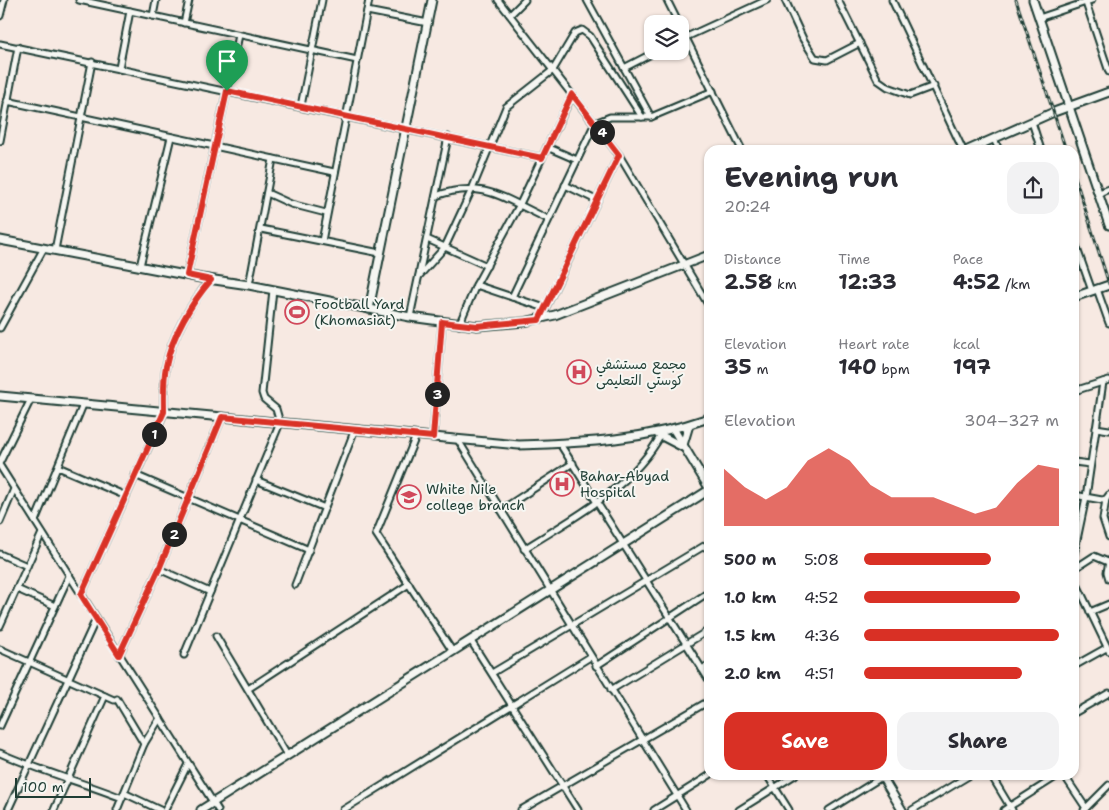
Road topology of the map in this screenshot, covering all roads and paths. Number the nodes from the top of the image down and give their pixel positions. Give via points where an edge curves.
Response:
1 (4, 0) edge
2 (79, 0) edge
3 (156, 0) edge
4 (189, 0) edge
5 (314, 0) edge
6 (369, 0) edge
7 (432, 0) edge
8 (498, 0) edge
9 (526, 0) edge
10 (587, 0) edge
11 (666, 0) edge
12 (766, 0) edge
13 (785, 0) edge
14 (838, 0) edge
15 (892, 0) edge
16 (1033, 0) edge
17 (1092, 0) edge
18 (321, 1) edge
19 (1085, 1) edge
20 (367, 10) junction
21 (130, 12) junction
22 (510, 15) junction
23 (674, 15) edge
24 (0, 16) edge
25 (153, 16) junction
26 (1039, 18) junction
27 (184, 23) junction
28 (428, 23) junction
29 (240, 35) junction
30 (689, 35) edge
31 (860, 43) junction
32 (0, 44) edge
33 (18, 47) junction
34 (689, 49) edge
35 (312, 50) junction
36 (644, 58) edge
37 (357, 60) junction
38 (92, 62) junction
39 (119, 68) junction
40 (624, 68) junction
41 (553, 70) junction
42 (1109, 72) edge
43 (934, 86) junction
44 (227, 91) junction
45 (713, 91) junction
46 (1109, 92) edge
47 (572, 94) junction
48 (7, 101) junction
49 (301, 106) junction
50 (1069, 107) junction
51 (346, 115) junction
52 (651, 116) junction
53 (81, 117) junction
54 (642, 117) junction
55 (1032, 122) junction
56 (595, 123) junction
57 (406, 128) junction
58 (171, 137) junction
59 (448, 137) junction
60 (994, 139) junction
61 (0, 141) edge
62 (740, 145) edge
63 (961, 145) edge
64 (980, 145) edge
65 (997, 145) edge
66 (1039, 145) edge
67 (215, 146) junction
68 (491, 147) junction
69 (547, 147) junction
70 (619, 155) junction
71 (542, 158) junction
72 (273, 159) junction
73 (576, 160) junction
74 (334, 172) junction
75 (565, 185) junction
76 (473, 187) junction
77 (1109, 189) edge
78 (267, 193) junction
79 (1098, 193) junction
80 (436, 196) junction
81 (596, 200) junction
82 (519, 206) junction
83 (326, 213) junction
84 (548, 219) junction
85 (1109, 226) edge
86 (260, 229) junction
87 (427, 239) junction
88 (0, 240) edge
89 (322, 241) junction
90 (446, 246) junction
91 (44, 248) junction
92 (55, 250) junction
93 (1079, 252) edge
94 (380, 253) junction
95 (704, 257) edge
96 (684, 264) junction
97 (140, 266) junction
98 (487, 266) junction
99 (187, 275) junction
100 (419, 276) junction
101 (211, 280) junction
102 (249, 285) junction
103 (476, 285) junction
104 (1109, 285) edge
105 (273, 290) junction
106 (1095, 290) junction
107 (1079, 295) edge
108 (512, 297) junction
109 (704, 298) edge
110 (545, 308) junction
111 (369, 309) junction
112 (410, 317) junction
113 (539, 320) junction
114 (442, 322) junction
115 (1109, 323) edge
116 (459, 325) junction
117 (0, 328) edge
118 (1109, 380) edge
119 (1102, 382) junction
120 (1079, 389) edge
121 (0, 396) edge
122 (31, 399) junction
123 (83, 405) junction
124 (164, 412) junction
125 (222, 417) junction
126 (704, 420) edge
127 (280, 423) junction
128 (689, 425) junction
129 (1096, 428) junction
130 (356, 429) junction
131 (674, 430) junction
132 (1109, 430) edge
133 (660, 435) junction
134 (416, 436) junction
135 (433, 437) junction
136 (458, 440) junction
137 (560, 444) junction
138 (684, 447) junction
139 (573, 463) junction
140 (1079, 463) edge
141 (0, 464) edge
142 (1090, 464) junction
143 (58, 467) junction
144 (135, 476) junction
145 (256, 480) junction
146 (704, 481) edge
147 (14, 489) junction
148 (704, 492) edge
149 (126, 496) junction
150 (1079, 496) edge
151 (1086, 497) junction
152 (1108, 497) edge
153 (189, 499) junction
154 (598, 502) junction
155 (325, 508) junction
156 (501, 510) junction
157 (239, 520) junction
158 (35, 521) junction
159 (0, 522) edge
160 (1079, 530) edge
161 (42, 533) junction
162 (1109, 537) edge
163 (624, 544) junction
164 (704, 546) edge
165 (524, 548) junction
166 (309, 550) junction
167 (0, 554) edge
168 (1108, 562) edge
169 (1079, 565) edge
170 (27, 566) junction
171 (159, 569) junction
172 (69, 576) junction
173 (1109, 579) edge
174 (647, 580) junction
175 (409, 584) junction
176 (295, 585) dead end
177 (17, 589) junction
178 (550, 591) junction
179 (210, 592) junction
180 (1079, 592) edge
181 (81, 595) junction
182 (704, 595) edge
183 (1109, 604) edge
184 (55, 606) junction
185 (1090, 612) junction
186 (670, 616) junction
187 (96, 619) junction
188 (0, 626) edge
189 (572, 626) junction
190 (704, 633) edge
191 (216, 636) dead end
192 (471, 640) junction
193 (687, 644) junction
194 (0, 649) edge
195 (1108, 649) edge
196 (453, 652) junction
197 (119, 655) junction
198 (184, 655) dead end
199 (590, 657) junction
200 (29, 662) junction
201 (1079, 664) edge
202 (596, 666) junction
203 (702, 669) joint
204 (704, 672) edge
205 (492, 674) junction
206 (68, 680) junction
207 (248, 689) junction
208 (612, 690) junction
209 (1109, 693) edge
210 (105, 696) junction
211 (704, 704) edge
212 (511, 705) junction
213 (1079, 710) edge
214 (160, 718) junction
215 (0, 726) edge
216 (642, 738) junction
217 (144, 744) junction
218 (0, 753) edge
219 (287, 755) junction
220 (188, 764) junction
221 (28, 766) junction
222 (69, 778) junction
223 (704, 779) edge
224 (770, 780) edge
225 (787, 780) edge
226 (877, 780) edge
227 (885, 780) edge
228 (962, 780) edge
229 (994, 780) edge
230 (1053, 780) edge
231 (1067, 780) edge
232 (562, 785) junction
233 (1109, 785) edge
234 (775, 788) junction
235 (123, 796) junction
236 (678, 796) junction
237 (213, 802) junction
238 (1011, 808) edge
239 (1085, 809) edge
240 (8, 810) edge
241 (54, 810) edge
242 (117, 810) edge
243 (160, 810) edge
244 (165, 810) edge
245 (201, 810) edge
246 (218, 810) edge
247 (343, 810) edge
248 (521, 810) edge
249 (578, 810) edge
250 (654, 810) edge
251 (686, 810) edge
252 (739, 810) edge
253 (790, 810) edge
254 (829, 810) edge
255 (902, 810) edge
256 (912, 810) edge
257 (1004, 810) edge

1 - 24 street
2 - 21 street
3 - 25 street
4 - 27 street
5 - 18 street
6 - 20 street
7 - 28 main road
8 - 22 street
9 - 22 street
10 - 40 street
11 - 23 street
12 - 30 street
13 - 31 street via 816,58 827,60
14 - 31 street
15 - 43 street
16 - 26 main road
17 - 19 street
18 - 35 street
19 - 26 street
19 - 42 street
20 - 28 street
20 - 37 street
21 - 25 street
21 - 39 street
22 - 41 street
25 - 27 street
26 - 50 main road
27 - 29 street
28 - 57 main road
29 - 35 street
29 - 44 street
31 - 43 street via 878,80 888,87 910,95
32 - 33 street
33 - 38 street
33 - 48 street
34 - 45 street
35 - 37 street
35 - 49 street
36 - 40 street
37 - 51 street
38 - 39 street
38 - 53 street
39 - 44 street
40 - 52 street
41 - 47 street
41 - 54 street via 575,33 586,32
41 - 68 street via 506,107
43 - 63 street
44 - 49 street
44 - 67 street
45 - 52 street
45 - 62 street
46 - 50 main road
47 - 56 street
47 - 69 street
48 - 53 street
48 - 61 street
49 - 51 street
50 - 55 main road
50 - 79 main road
51 - 57 street
51 - 74 street
52 - 54 street
53 - 58 street
53 - 92 street
54 - 56 street via 610,117
55 - 60 main road
55 - 66 street
56 - 70 street
56 - 73 street
57 - 59 street
57 - 94 main road
58 - 67 street
58 - 97 street
59 - 68 street
59 - 80 street
60 - 64 main road
60 - 65 street
67 - 72 street
67 - 99 street
68 - 71 street
68 - 76 street
69 - 71 street
69 - 73 street
70 - 81 street
70 - 96 street
71 - 82 street
72 - 74 street
72 - 78 street
73 - 75 street
74 - 83 street
75 - 81 street
75 - 84 street
76 - 80 street via 456,188
76 - 82 street
76 - 90 street
77 - 79 street
78 - 83 street via 291,204
78 - 86 street
79 - 85 main road
80 - 87 street
81 - 110 street
82 - 84 street
82 - 98 street
83 - 89 street
84 - 108 street
86 - 89 street
86 - 102 street
87 - 90 street
87 - 100 street
88 - 91 main road
89 - 94 street
90 - 98 street
90 - 100 street
91 - 92 main road
91 - 117 street
92 - 97 main road
93 - 106 street
94 - 111 main road
95 - 96 main road
96 - 109 street
96 - 113 main road
97 - 99 main road
98 - 103 street
99 - 101 main road
100 - 112 street
101 - 102 main road
101 - 124 street via 198,295 170,350 164,380
102 - 105 main road
103 - 108 street
103 - 116 street
104 - 106 main road
105 - 111 main road
105 - 127 street via 262,393 276,409
106 - 107 main road
106 - 115 street
108 - 110 street
110 - 113 street
111 - 112 main road
112 - 114 main road
113 - 116 main road via 504,325
114 - 116 main road
114 - 135 street
118 - 119 street
119 - 120 street
119 - 129 street
121 - 122 main road
122 - 123 main road
122 - 141 street
123 - 124 main road
123 - 143 street
124 - 125 main road
124 - 144 street
125 - 127 main road
125 - 153 street
126 - 128 main road
127 - 130 main road
127 - 145 street
128 - 131 main road
128 - 138 main road
129 - 132 street
129 - 142 street
130 - 134 main road
130 - 155 street
131 - 133 main road
131 - 138 main road
133 - 137 main road
133 - 138 main road
133 - 154 street via 652,451 631,475
134 - 135 main road
134 - 175 street via 376,534
135 - 136 main road
136 - 137 main road via 519,445
136 - 156 street
137 - 139 street
138 - 146 main road
139 - 154 street
139 - 156 street
140 - 142 street
141 - 147 street
142 - 151 street
143 - 149 street
143 - 158 street
144 - 149 street
144 - 153 street
145 - 155 street
145 - 157 street
147 - 158 street
147 - 159 street
148 - 163 main road
149 - 181 street
150 - 151 street
151 - 152 street
151 - 160 street
152 - 162 street via 1103,519
153 - 157 street
153 - 171 street
154 - 163 street
154 - 165 street
155 - 166 street
156 - 165 street
157 - 166 street
157 - 179 street
158 - 161 street
161 - 170 street
161 - 172 street
163 - 174 street
163 - 178 main road
164 - 174 street
165 - 178 street
166 - 176 street
167 - 170 street
168 - 169 street via 1094,556
168 - 173 street
170 - 177 street
171 - 179 street
171 - 197 street
172 - 181 street
172 - 184 street
174 - 186 street
174 - 189 street
175 - 196 street
175 - 207 street
177 - 184 street
177 - 188 street
178 - 189 street
178 - 192 main road
179 - 198 street
180 - 185 street
181 - 187 street
182 - 186 street
183 - 185 street
184 - 200 street
185 - 195 street
186 - 193 street
186 - 202 street
187 - 197 street
187 - 206 street
189 - 199 street
189 - 205 street
190 - 193 street
191 - 207 street
192 - 196 main road
192 - 205 street
193 - 203 street
193 - 208 street
194 - 200 street
195 - 201 street
196 - 219 main road
197 - 214 street
199 - 202 street
199 - 212 street
200 - 206 street
200 - 215 street
202 - 208 street
203 - 204 street
205 - 212 street
206 - 210 street
206 - 221 street
207 - 219 street
208 - 216 street
209 - 213 street
210 - 217 street via 116,699
210 - 222 street
211 - 216 street
212 - 232 street
212 - 247 street
214 - 217 street
214 - 220 street
216 - 232 street
216 - 236 street
217 - 235 street
218 - 221 street
219 - 237 main road
220 - 237 street
220 - 244 street
221 - 222 street
221 - 240 street
222 - 235 street
222 - 241 street
223 - 236 street
224 - 234 street
225 - 234 street
226 - 254 street
227 - 255 main road
228 - 256 street
229 - 238 street
230 - 238 street
231 - 239 street
232 - 248 street
232 - 249 street
233 - 239 street
234 - 252 street
234 - 253 street
235 - 242 street
235 - 243 street
236 - 250 street
236 - 251 street
237 - 245 main road
237 - 246 street
238 - 257 street

